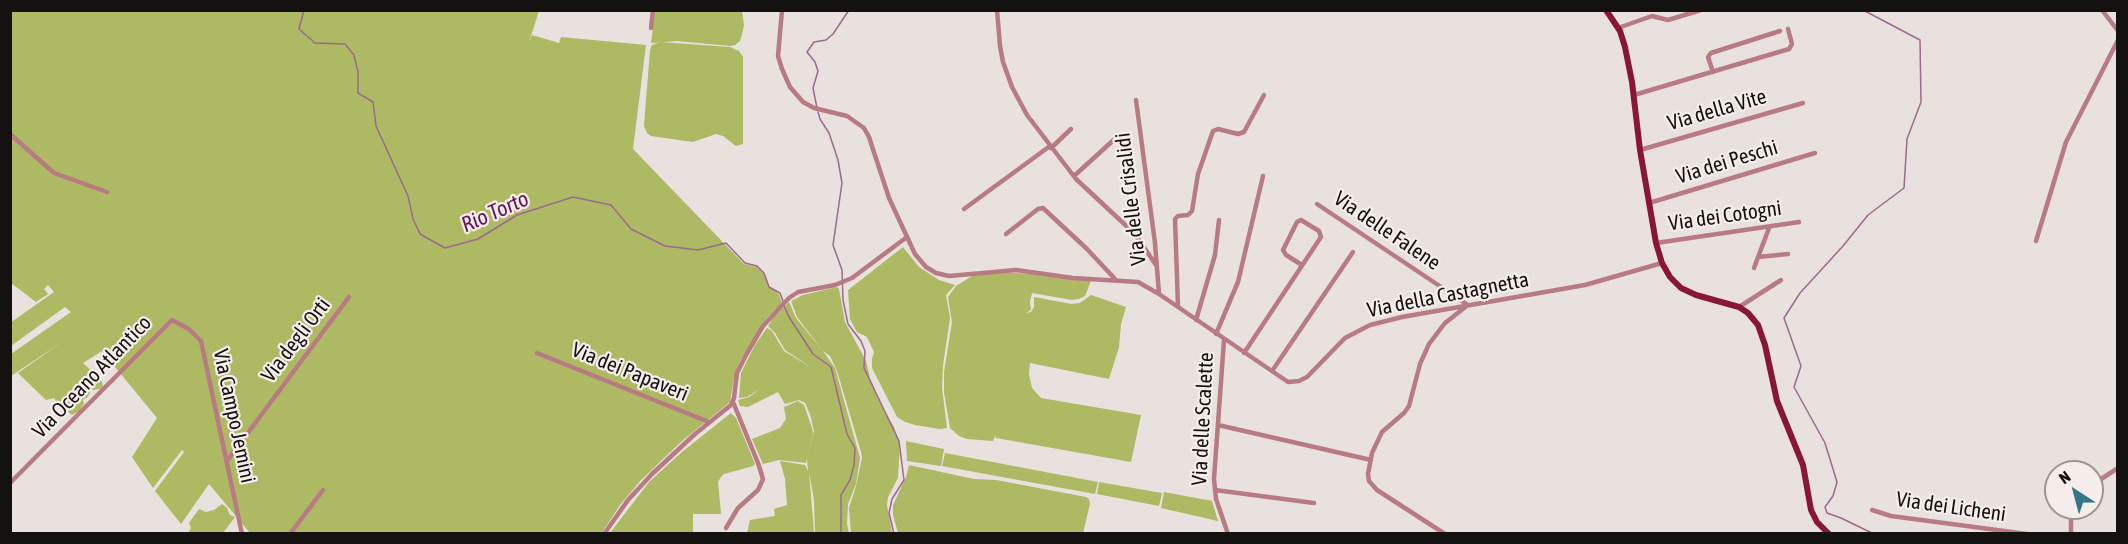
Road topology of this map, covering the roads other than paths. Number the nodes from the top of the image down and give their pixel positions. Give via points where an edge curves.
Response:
1 (653, 10) edge
2 (782, 10) edge
3 (997, 10) edge
4 (1606, 10) edge
5 (1701, 10) edge
6 (2102, 10) edge
7 (651, 28) dead end
8 (1618, 28) junction
9 (1788, 29) dead end
10 (1780, 31) dead end
11 (2118, 31) edge
12 (2118, 40) edge
13 (1713, 72) junction
14 (1264, 95) dead end
15 (1634, 95) junction
16 (1136, 100) dead end
17 (1803, 103) dead end
18 (1071, 129) dead end
19 (10, 134) edge
20 (1118, 136) dead end
21 (1050, 147) junction
22 (1640, 150) junction
23 (1815, 153) dead end
24 (1074, 176) junction
25 (1263, 176) dead end
26 (107, 192) dead end
27 (1649, 203) junction
28 (1317, 204) dead end
29 (964, 209) dead end
30 (1219, 220) dead end
31 (1799, 222) dead end
32 (1769, 228) junction
33 (1006, 234) dead end
34 (907, 237) junction
35 (2036, 241) dead end
36 (1656, 243) junction
37 (1353, 252) dead end
38 (1788, 254) dead end
39 (1758, 257) junction
40 (1662, 263) junction
41 (1156, 265) junction
42 (1302, 265) junction
43 (1754, 268) dead end
44 (1116, 280) junction
45 (1781, 280) dead end
46 (1158, 294) junction
47 (349, 297) dead end
48 (1468, 305) junction
49 (1739, 307) junction
50 (1178, 308) junction
51 (172, 320) joint
52 (1196, 320) junction
53 (1216, 334) junction
54 (1224, 340) junction
55 (537, 353) dead end
56 (1244, 353) junction
57 (1272, 371) junction
58 (733, 402) junction
59 (710, 422) junction
60 (1218, 425) junction
61 (1371, 460) junction
62 (227, 461) junction
63 (2118, 468) edge
64 (2104, 477) edge
65 (10, 483) edge
66 (322, 490) dead end
67 (1215, 490) junction
68 (1314, 503) dead end
69 (1872, 510) dead end
70 (726, 528) dead end
71 (1993, 531) edge
72 (242, 534) edge
73 (290, 534) edge
74 (604, 534) edge
75 (1228, 534) edge
76 (1445, 534) edge
77 (1829, 534) edge
78 (2027, 534) edge

1 - 7 street
2 - 34 street, Via della Castagnetta via 778,44 782,69 794,94 814,108 860,123
3 - 21 street via 1001,54 1009,81
4 - 8 main road
5 - 8 street via 1670,20 1652,16
6 - 11 street
8 - 15 main road
9 - 13 street via 1792,44 1789,49
10 - 13 street via 1711,53 1708,57
12 - 35 street via 2066,142
13 - 15 street
14 - 50 street via 1244,132 1213,131 1198,174 1192,211 1175,219
15 - 22 main road
16 - 41 street, Via delle Crisalidi
17 - 22 street, Via della Vite
18 - 21 street
19 - 26 street via 54,173
20 - 24 street
21 - 24 street
21 - 29 street
22 - 27 main road
23 - 27 street, Via dei Peschi
24 - 41 street via 1132,231
25 - 53 street via 1238,282
27 - 36 main road
28 - 48 street, Via delle Falene
30 - 52 street via 1215,255
31 - 32 street, Via dei Cotogni
32 - 36 street, Via dei Cotogni
32 - 39 street
33 - 44 street via 1038,208 1044,208
34 - 44 street, Via della Castagnetta via 922,264 942,275 1012,270
34 - 58 street via 850,280 798,292 786,301 762,328 742,362
36 - 40 main road
37 - 57 street
38 - 39 street
39 - 43 street
40 - 48 street, Via della Castagnetta via 1585,285
40 - 49 main road via 1683,290
41 - 46 street, Via delle Crisalidi
42 - 42 street via 1322,234 1301,220 1283,250
42 - 56 street
44 - 46 street, Via della Castagnetta via 1138,282
45 - 49 street
46 - 50 street, Via della Castagnetta
47 - 62 street, Via degli Orti
48 - 57 street, Via della Castagnetta via 1365,327 1346,338 1299,381 1288,382
48 - 61 street via 1445,323 1429,344 1407,409 1383,430
49 - 77 main road via 1754,320 1762,335 1776,397 1803,465 1810,507
50 - 52 street, Via della Castagnetta
51 - 62 street, Via Campo Jemini via 201,341
51 - 65 street, Via Oceano Atlantico
52 - 53 street, Via della Castagnetta
53 - 54 street, Via della Castagnetta
54 - 56 street, Via della Castagnetta
54 - 60 street, Via delle Scalette
55 - 59 street, Via dei Papaveri
56 - 57 street, Via della Castagnetta
58 - 59 street
58 - 70 street via 763,479
59 - 74 street via 647,478
60 - 61 street
60 - 67 street, Via delle Scalette
61 - 76 street via 1368,478 1374,487
62 - 72 street, Via Campo Jemini
63 - 64 street
66 - 73 street
67 - 68 street
67 - 75 street, Via delle Scalette
69 - 71 street, Via dei Licheni
71 - 78 street, Via dei Licheni

